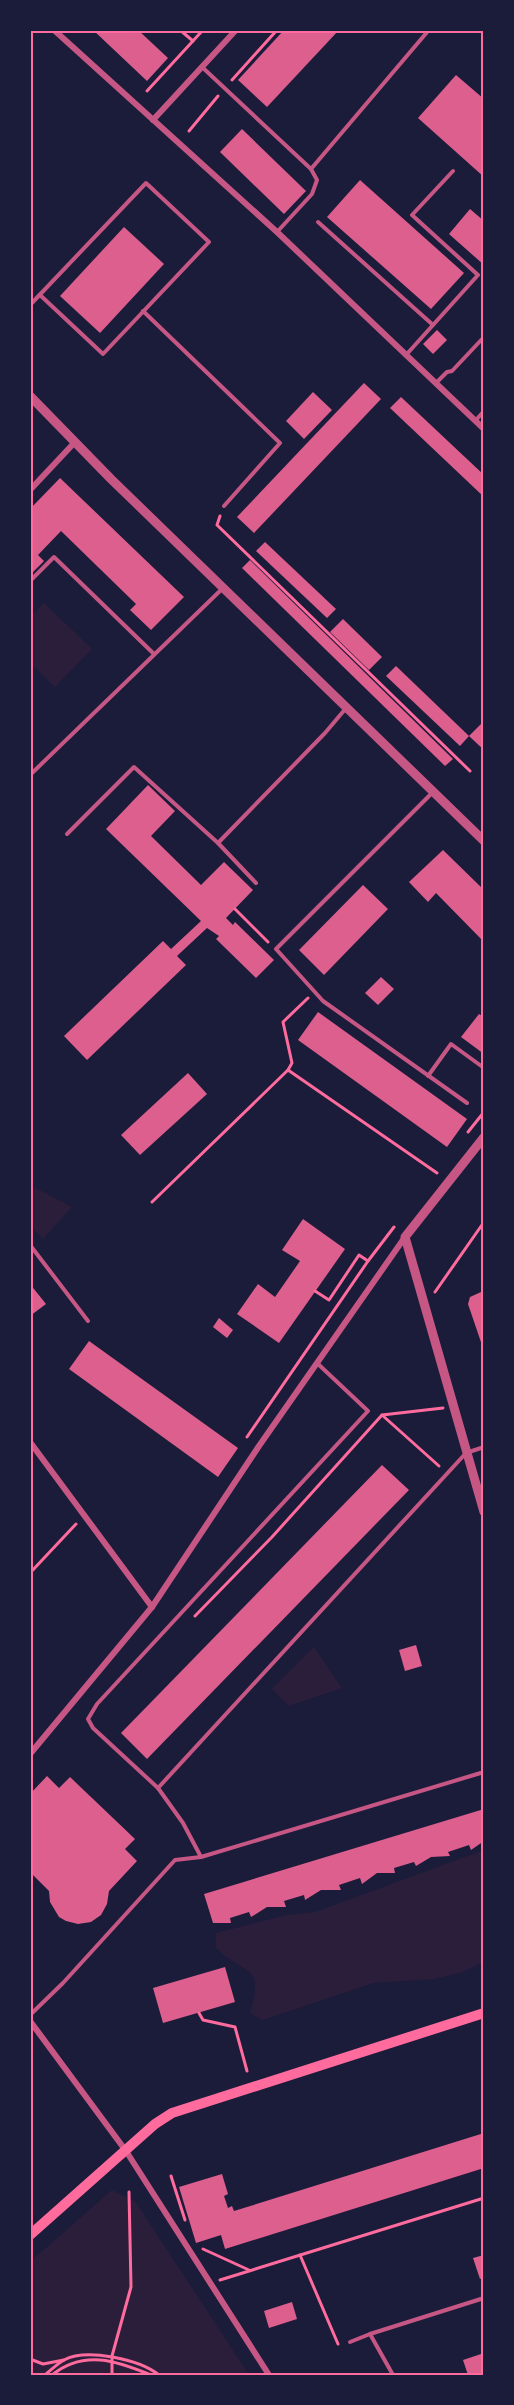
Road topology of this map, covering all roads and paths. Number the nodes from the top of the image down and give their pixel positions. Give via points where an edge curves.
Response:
1 (54, 30) edge
2 (180, 30) edge
3 (203, 30) edge
4 (236, 30) edge
5 (428, 31) edge
6 (193, 41) junction
7 (202, 67) junction
8 (147, 91) dead end
9 (153, 120) junction
10 (311, 169) junction
11 (453, 171) dead end
12 (318, 222) dead end
13 (277, 232) junction
14 (40, 295) junction
15 (30, 305) edge
16 (143, 311) junction
17 (433, 325) junction
18 (484, 337) edge
19 (406, 355) junction
20 (436, 383) junction
21 (30, 396) edge
22 (484, 411) edge
23 (475, 421) junction
24 (484, 429) edge
25 (75, 442) junction
26 (30, 490) edge
27 (224, 506) joint
28 (30, 581) edge
29 (223, 587) junction
30 (154, 654) junction
31 (347, 707) junction
32 (470, 771) dead end
33 (30, 775) edge
34 (433, 792) junction
35 (67, 834) dead end
36 (484, 841) edge
37 (218, 843) junction
38 (256, 882) dead end
39 (235, 909) dead end
40 (276, 949) junction
41 (314, 992) junction
42 (484, 1068) edge
43 (288, 1070) junction
44 (428, 1076) junction
45 (467, 1103) dead end
46 (484, 1137) edge
47 (437, 1173) dead end
48 (152, 1202) dead end
49 (484, 1222) edge
50 (396, 1225) dead end
51 (405, 1237) junction
52 (30, 1245) edge
53 (368, 1261) junction
54 (315, 1291) dead end
55 (435, 1293) dead end
56 (88, 1321) dead end
57 (317, 1363) junction
58 (454, 1407) junction
59 (382, 1415) junction
60 (247, 1437) dead end
61 (30, 1442) edge
62 (484, 1447) edge
63 (466, 1453) junction
64 (447, 1474) junction
65 (484, 1512) edge
66 (85, 1515) junction
67 (30, 1573) edge
68 (152, 1607) junction
69 (190, 1621) dead end
70 (30, 1754) edge
71 (484, 1772) edge
72 (158, 1788) junction
73 (201, 1857) junction
74 (199, 2013) dead end
75 (484, 2013) edge
76 (30, 2015) edge
77 (30, 2021) edge
78 (247, 2071) dead end
79 (126, 2151) junction
80 (171, 2176) dead end
81 (129, 2192) dead end
82 (484, 2198) edge
83 (186, 2221) dead end
84 (30, 2235) edge
85 (203, 2249) dead end
86 (300, 2255) junction
87 (250, 2271) junction
88 (210, 2284) junction
89 (484, 2298) edge
90 (370, 2334) junction
91 (350, 2342) dead end
92 (339, 2346) dead end
93 (30, 2359) edge
94 (65, 2359) junction
95 (112, 2359) junction
96 (45, 2375) edge
97 (52, 2375) edge
98 (112, 2375) edge
99 (151, 2375) edge
100 (159, 2375) edge
101 (269, 2375) edge
102 (393, 2375) edge

1 - 9 street
2 - 6 path
3 - 6 path
4 - 7 street
5 - 10 lane
6 - 8 path
7 - 9 street
7 - 10 lane
9 - 13 street
10 - 13 lane via 317,180 312,194
11 - 17 lane via 412,215 478,275
12 - 17 lane
13 - 19 street
14 - 15 lane
14 - 16 lane via 103,354
14 - 16 lane via 146,183 208,242
16 - 27 lane via 280,443
17 - 19 lane
18 - 20 lane
19 - 20 street
20 - 23 street
21 - 25 street
22 - 23 lane
23 - 24 street
25 - 26 street
25 - 29 street
27 - 32 path via 217,525
28 - 30 lane via 54,557
29 - 30 lane
29 - 31 street
30 - 33 lane
31 - 34 street
31 - 37 lane
34 - 36 street
34 - 40 lane
35 - 37 lane via 134,767
37 - 38 lane
39 - 40 path
40 - 41 lane
41 - 43 path via 282,1022 292,1063
41 - 44 lane
42 - 44 lane via 451,1044
43 - 47 path
43 - 48 path
44 - 45 lane
46 - 51 street
49 - 55 path
50 - 53 path
51 - 57 street
51 - 58 street
52 - 56 lane
53 - 54 path via 359,1255 328,1300
53 - 60 path
57 - 68 street
57 - 72 lane via 368,1411 97,1704 88,1719
58 - 59 path
58 - 63 street
59 - 64 path
59 - 69 path
61 - 66 street
62 - 63 lane
63 - 64 lane
63 - 65 street
64 - 72 lane
66 - 67 path
66 - 68 street
68 - 70 street
71 - 73 lane
72 - 73 lane
73 - 76 lane via 176,1860
74 - 78 path via 203,2020 235,2027
75 - 79 main road via 172,2112
77 - 79 street
79 - 84 main road
79 - 88 street
80 - 83 path
81 - 95 path via 131,2287
82 - 86 path
85 - 87 path
86 - 87 path
86 - 92 path
87 - 88 path
88 - 101 street
89 - 90 lane
90 - 91 lane
90 - 102 lane
93 - 94 path via 43,2364
94 - 95 path via 89,2355
94 - 96 path
95 - 97 path via 67,2364
95 - 98 path
95 - 99 path
95 - 100 path via 136,2363

